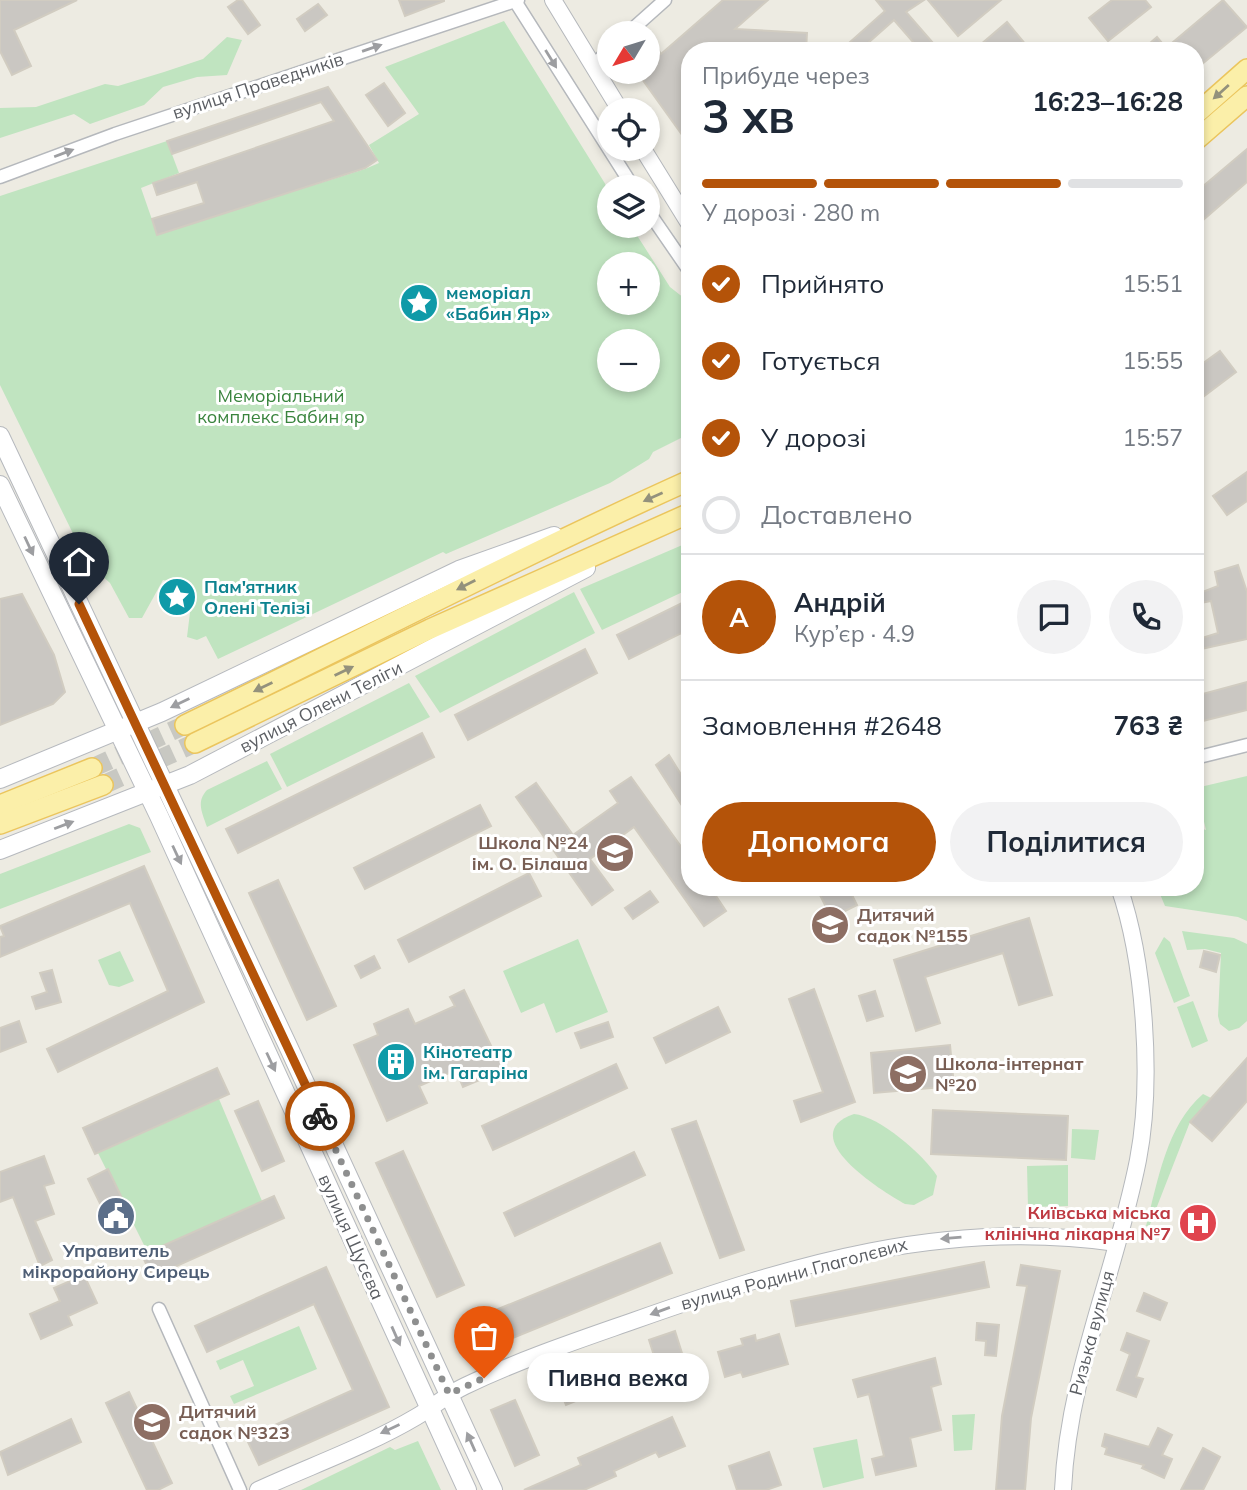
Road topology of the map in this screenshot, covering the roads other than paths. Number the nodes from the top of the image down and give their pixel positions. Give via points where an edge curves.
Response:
1 (553, 0) edge
2 (665, 0) edge
3 (516, 1) edge
4 (641, 21) edge
5 (597, 62) edge
6 (593, 65) junction
7 (1247, 69) edge
8 (1247, 96) edge
9 (613, 98) edge
10 (1204, 107) edge
11 (1204, 133) edge
12 (650, 161) edge
13 (625, 175) edge
14 (0, 177) edge
15 (681, 210) edge
16 (660, 228) edge
17 (681, 259) edge
18 (0, 436) edge
19 (681, 484) edge
20 (0, 485) edge
21 (616, 513) junction
22 (681, 517) edge
23 (630, 542) junction
24 (134, 724) junction
25 (185, 725) tunnel mouth
26 (117, 732) junction
27 (195, 743) tunnel mouth
28 (1247, 745) edge
29 (1204, 756) edge
30 (92, 768) tunnel mouth
31 (0, 779) edge
32 (103, 785) tunnel mouth
33 (165, 785) junction
34 (147, 793) junction
35 (0, 805) edge
36 (0, 824) edge
37 (0, 850) edge
38 (1121, 896) edge
39 (1117, 1243) junction
40 (159, 1309) dead end
41 (449, 1394) junction
42 (429, 1408) junction
43 (240, 1490) edge
44 (258, 1490) edge
45 (467, 1490) edge
46 (493, 1490) edge
47 (1063, 1490) edge

1 - 6 street
2 - 4 street
3 -> 13 street
14 -> 3 street, вулиця Праведників via 115,134
5 - 6 street
6 - 9 street
7 -> 10 main road
8 - 11 main road
12 - 15 street
16 - 17 street
18 - 24 main road, вулиця Щусєва
19 -> 21 main road
20 -> 26 main road, вулиця Щусєва
21 -> 24 main road via 459,570
21 -> 25 main road
22 - 23 main road, вулиця Олени Теліги
27 -> 23 main road, вулиця Олени Теліги via 430,629
23 - 33 main road, вулиця Олени Теліги via 439,646
24 - 26 main road
24 - 33 main road, вулиця Щусєва
26 - 31 main road
26 - 34 main road, вулиця Щусєва
28 - 29 street
30 - 35 main road
32 - 36 main road
33 - 34 main road, вулиця Олени Теліги
33 - 41 main road, вулиця Щусєва
37 -> 34 main road, вулиця Олени Теліги
34 -> 42 main road, вулиця Щусєва
38 - 39 street, Ризька вулиця via 1135,963 1145,1061 1138,1158
39 -> 41 street, вулиця Родини Глаголєвих via 1000,1234 922,1240 855,1254 716,1292 521,1361
39 - 47 street, Ризька вулиця via 1072,1410
40 - 43 street
41 - 42 street, вулиця Родини Глаголєвих
46 -> 41 main road, вулиця Щусєва
42 -> 44 street, вулиця Родини Глаголєвих
42 - 45 main road, вулиця Щусєва

